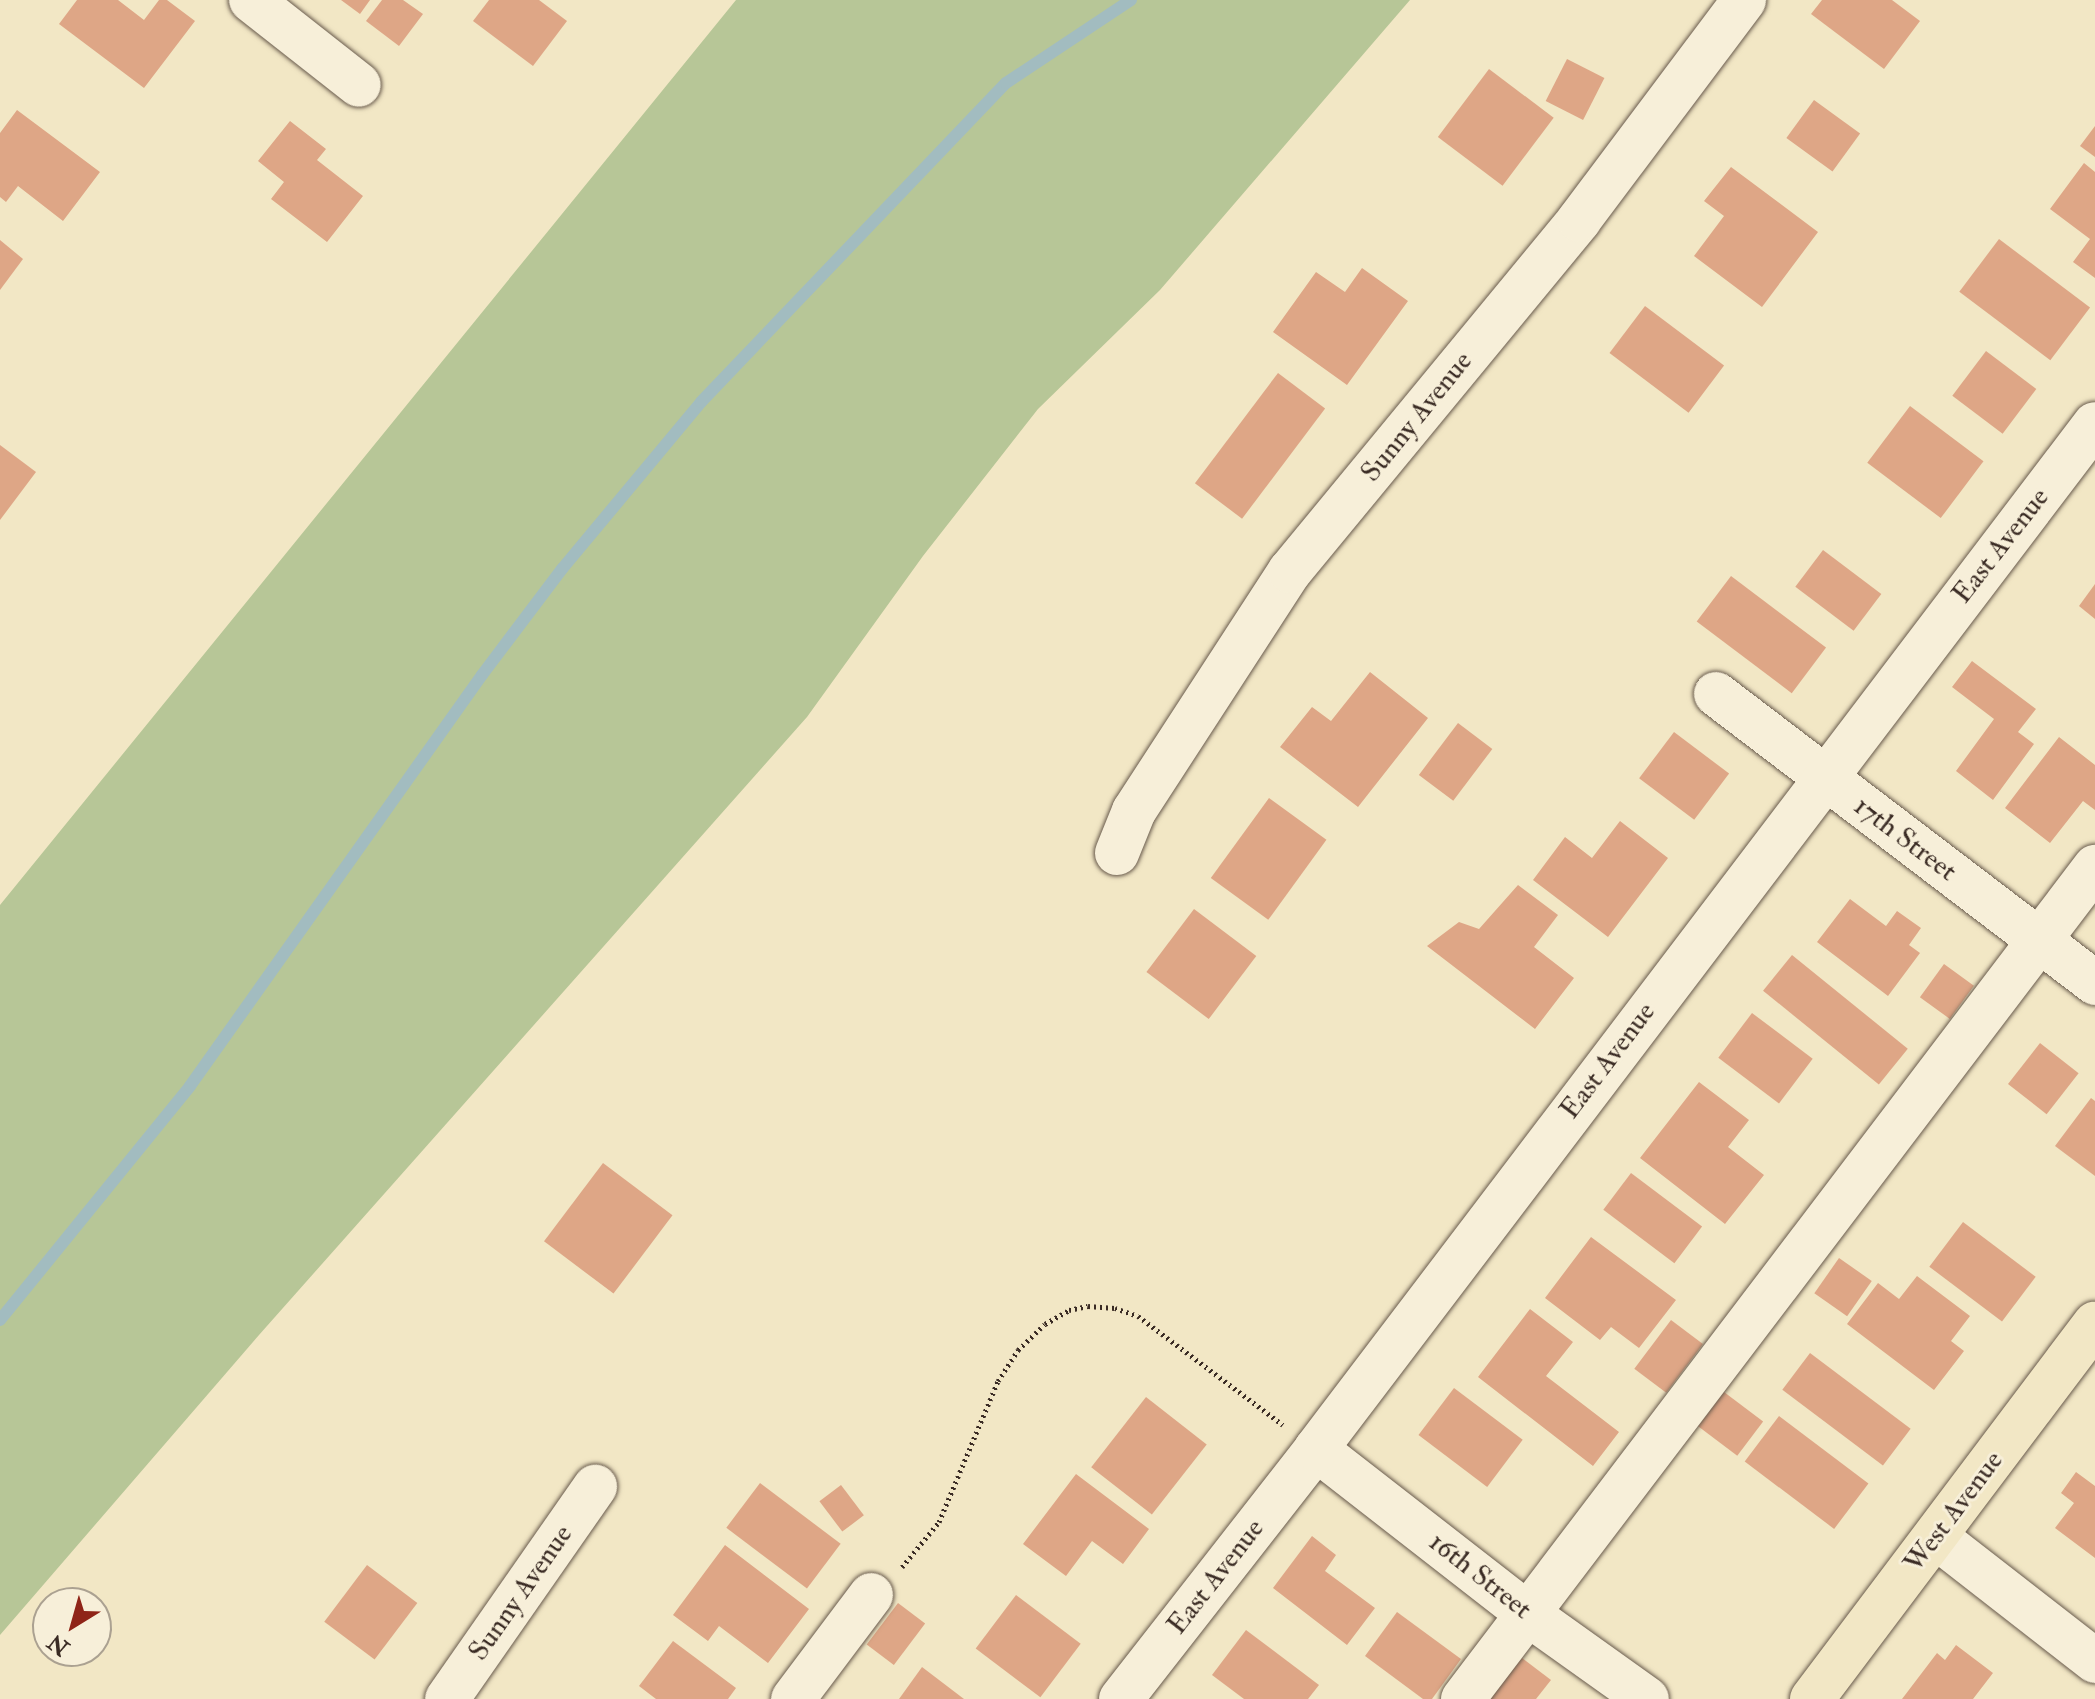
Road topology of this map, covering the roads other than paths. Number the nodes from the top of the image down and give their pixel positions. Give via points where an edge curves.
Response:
1 (251, 0) edge
2 (1744, 0) edge
3 (359, 85) dead end
4 (2095, 424) edge
5 (1716, 694) dead end
6 (1824, 777) junction
7 (1117, 853) dead end
8 (2095, 867) edge
9 (2038, 941) junction
10 (2095, 983) edge
11 (2095, 1324) edge
12 (1316, 1449) junction
13 (595, 1487) dead end
14 (1936, 1537) junction
15 (871, 1595) road end
16 (1528, 1614) junction
17 (2095, 1661) edge
18 (447, 1699) edge
19 (793, 1699) edge
20 (1121, 1699) edge
21 (1463, 1699) edge
22 (1647, 1699) edge
23 (1812, 1699) edge

1 - 3 street
2 - 7 street, Sunny Avenue via 1579,220 1290,571 1134,811
4 - 6 street, East Avenue
5 - 6 street, 17th Street
6 - 9 street, 17th Street
6 - 12 street, East Avenue
8 - 9 street
9 - 10 street, 17th Street
9 - 16 street
11 - 14 main road, West Avenue
12 - 16 street, 16th Street
12 - 20 street, East Avenue
13 - 18 street, Sunny Avenue
14 - 17 street
14 - 23 main road, West Avenue
15 - 19 street
16 - 21 street
16 - 22 street, 16th Street

